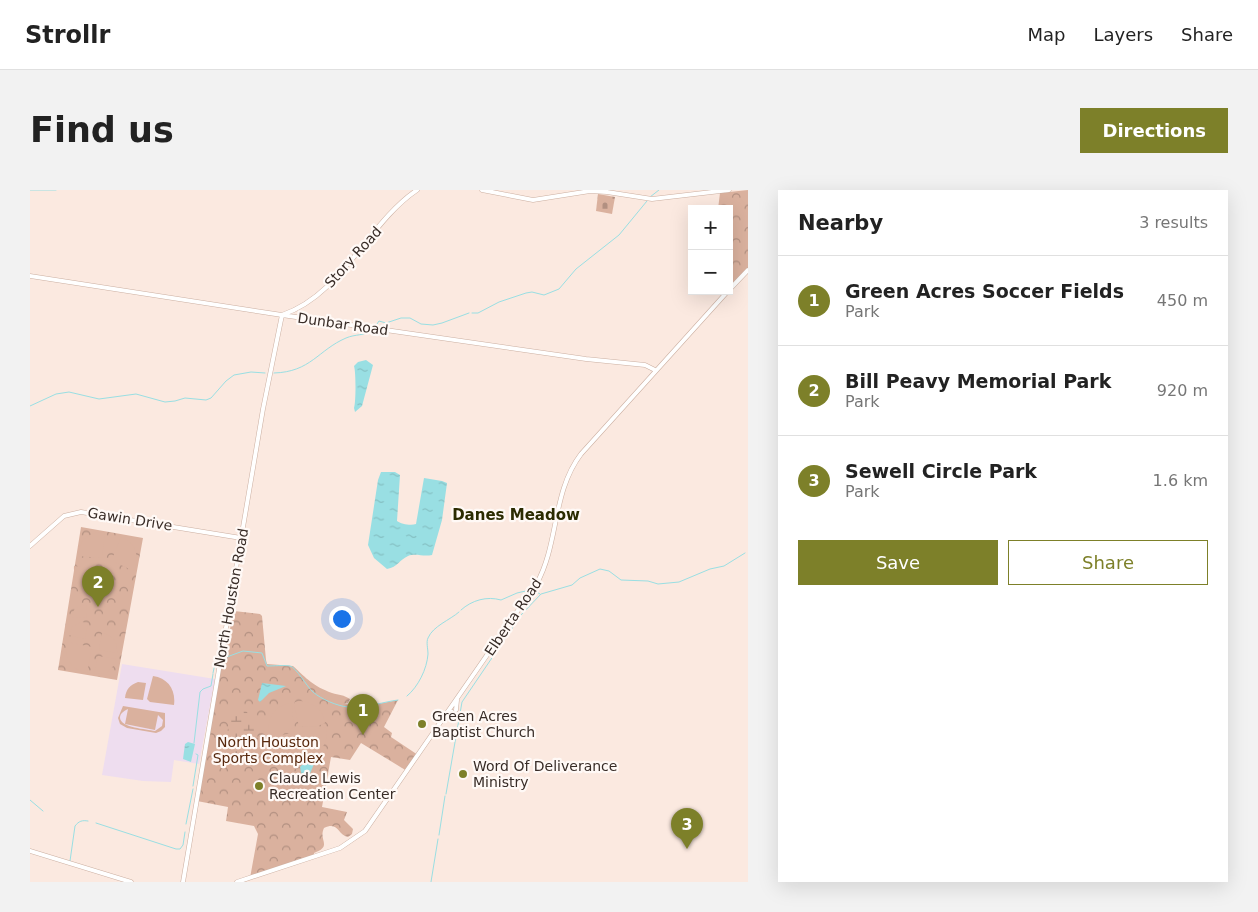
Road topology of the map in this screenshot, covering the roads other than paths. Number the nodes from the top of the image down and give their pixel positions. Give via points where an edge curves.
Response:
1 (417, 190) edge
2 (482, 190) edge
3 (729, 190) edge
4 (748, 270) edge
5 (30, 276) edge
6 (733, 286) edge
7 (724, 295) edge
8 (282, 315) junction
9 (655, 370) junction
10 (241, 538) junction
11 (30, 546) edge
12 (458, 698) junction
13 (456, 710) dead end
14 (448, 711) junction
15 (455, 715) dead end
16 (30, 852) edge
17 (131, 882) edge
18 (183, 882) edge
19 (237, 882) edge

1 - 8 street, Story Road via 401,203 326,288
2 - 3 street via 533,200 590,192 652,199
4 - 6 street, Elberta Road
5 - 8 street, Dunbar Road
7 - 9 street, Elberta Road
8 - 9 street, Dunbar Road via 645,365
8 - 10 street, North Houston Road
9 - 12 street, Elberta Road via 572,466 541,576
10 - 11 street, Gawin Drive via 81,512 64,516
10 - 18 street, North Houston Road
12 - 13 street
12 - 14 street, Elberta Road
14 - 15 street
14 - 19 street, Elberta Road via 372,822 355,839 319,856
16 - 17 street

